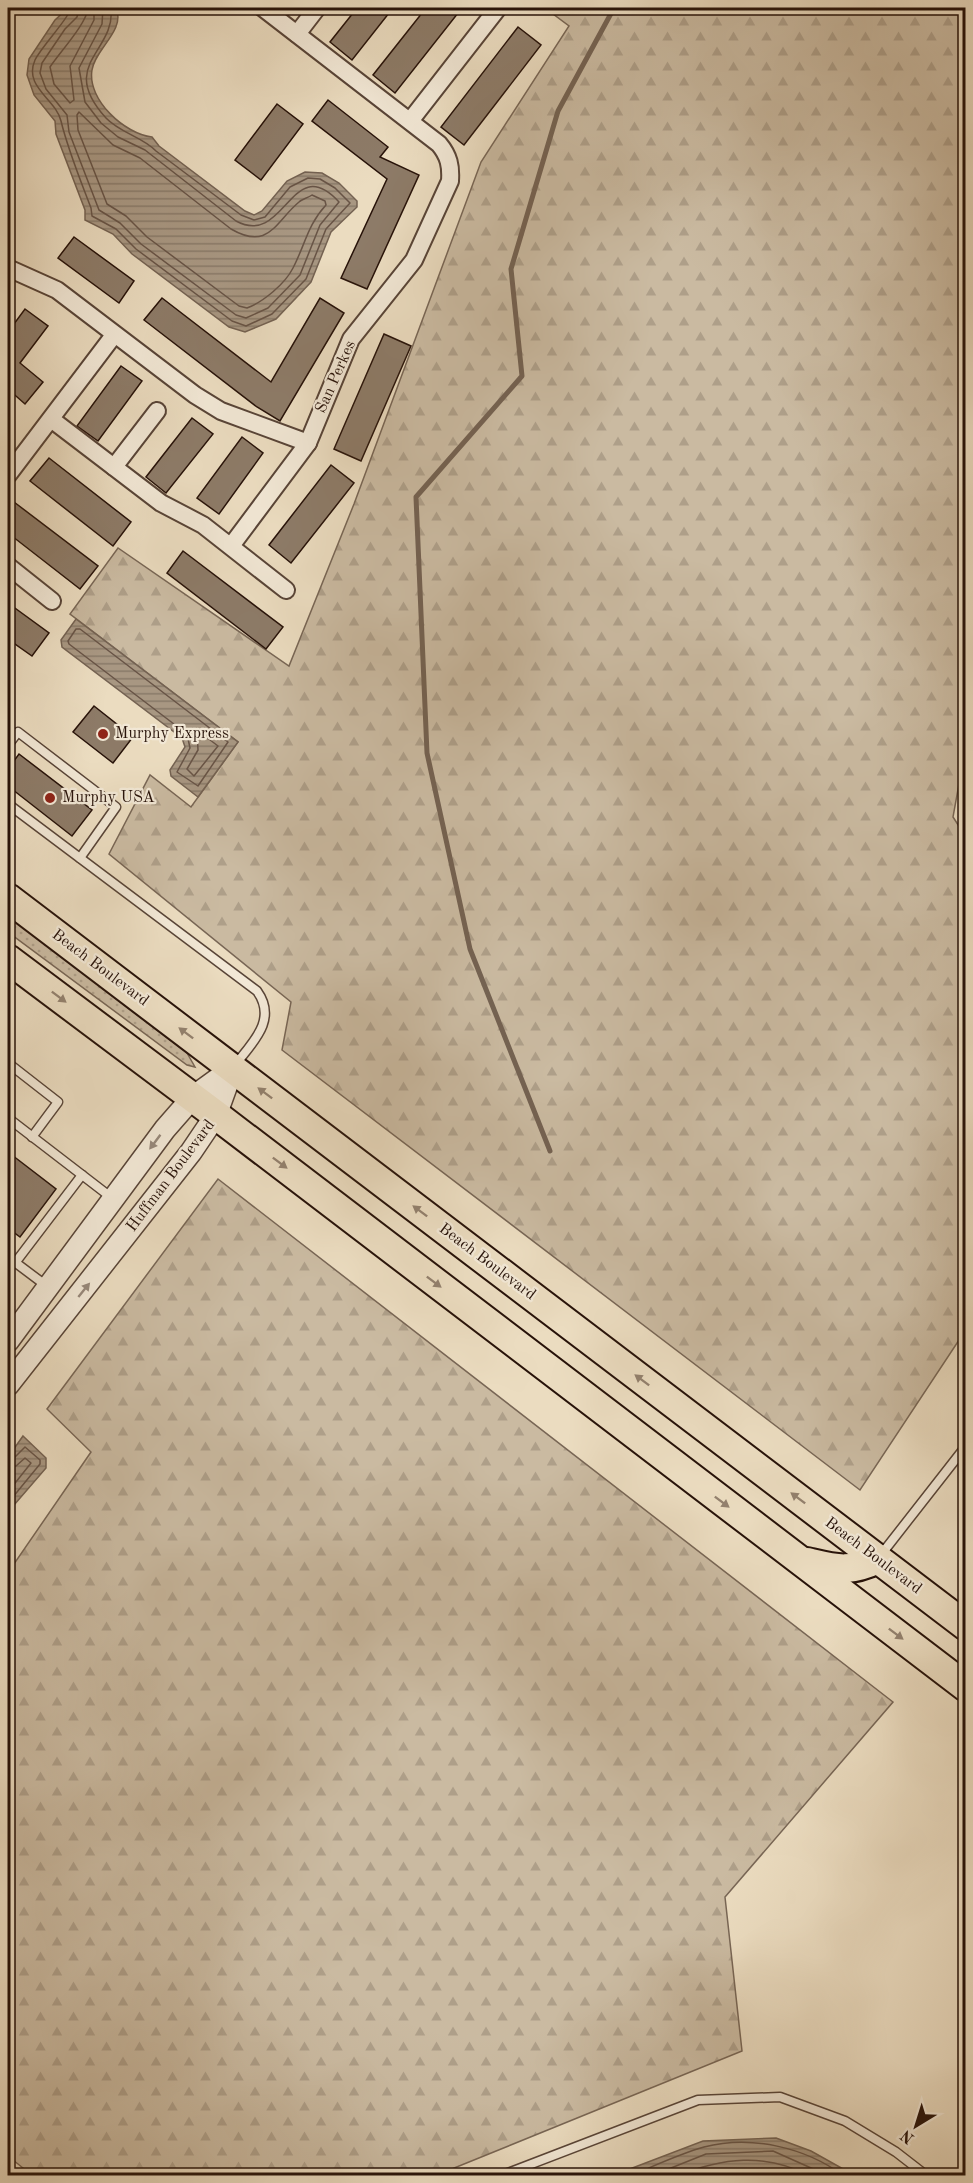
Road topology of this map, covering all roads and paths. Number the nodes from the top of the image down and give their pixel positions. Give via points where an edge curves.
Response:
1 (263, 8) edge
2 (317, 8) edge
3 (498, 8) edge
4 (297, 34) junction
5 (410, 121) junction
6 (8, 271) edge
7 (114, 335) junction
8 (157, 411) dead end
9 (51, 419) junction
10 (308, 443) junction
11 (114, 467) junction
12 (10, 471) edge
13 (231, 546) junction
14 (8, 566) edge
15 (286, 590) dead end
16 (52, 601) dead end
17 (8, 745) edge
18 (8, 804) edge
19 (80, 858) junction
20 (8, 898) edge
21 (8, 958) edge
22 (8, 1063) edge
23 (232, 1068) junction
24 (193, 1097) junction
25 (216, 1115) junction
26 (8, 1118) edge
27 (32, 1137) junction
28 (82, 1175) junction
29 (112, 1199) junction
30 (11, 1260) edge
31 (48, 1287) junction
32 (8, 1341) edge
33 (12, 1379) edge
34 (966, 1446) edge
35 (878, 1559) junction
36 (799, 1561) junction
37 (871, 1615) junction
38 (966, 1626) edge
39 (966, 1687) edge
40 (500, 2175) edge
41 (927, 2175) edge

1 - 4 street, San Perkes
2 - 4 street
3 - 5 street
4 - 5 street, San Perkes
5 - 10 street, San Perkes via 448,155 450,181 414,260 351,339
6 - 7 street via 57,290
7 - 9 street
7 - 10 street via 222,411
8 - 11 street
9 - 11 street
9 - 12 street
10 - 13 street, San Perkes
11 - 13 street via 161,503
13 - 15 street
14 - 16 street
17 - 19 lane via 18,732 116,807
18 - 19 lane
19 - 23 lane via 263,999 264,1028
23 -> 20 highway, Beach Boulevard
21 -> 24 highway
22 - 27 lane via 58,1102
23 - 24 street, Huffman Boulevard
23 - 25 street, Huffman Boulevard
35 -> 23 highway, Beach Boulevard
24 - 25 highway
24 -> 29 street, Huffman Boulevard
33 -> 25 street, Huffman Boulevard via 140,1220
25 -> 36 highway
26 - 27 lane
27 - 28 lane
28 - 29 lane
28 - 30 lane
29 - 31 street, Huffman Boulevard
30 - 31 lane
31 - 32 street, Huffman Boulevard
31 - 33 street via 57,1295 58,1302 22,1351
34 - 35 lane
35 - 36 highway via 860,1568 842,1570
35 - 37 highway via 869,1578
35 - 38 highway, Beach Boulevard
36 - 37 highway
37 -> 39 highway
40 - 41 lane via 698,2100 780,2097 845,2121

